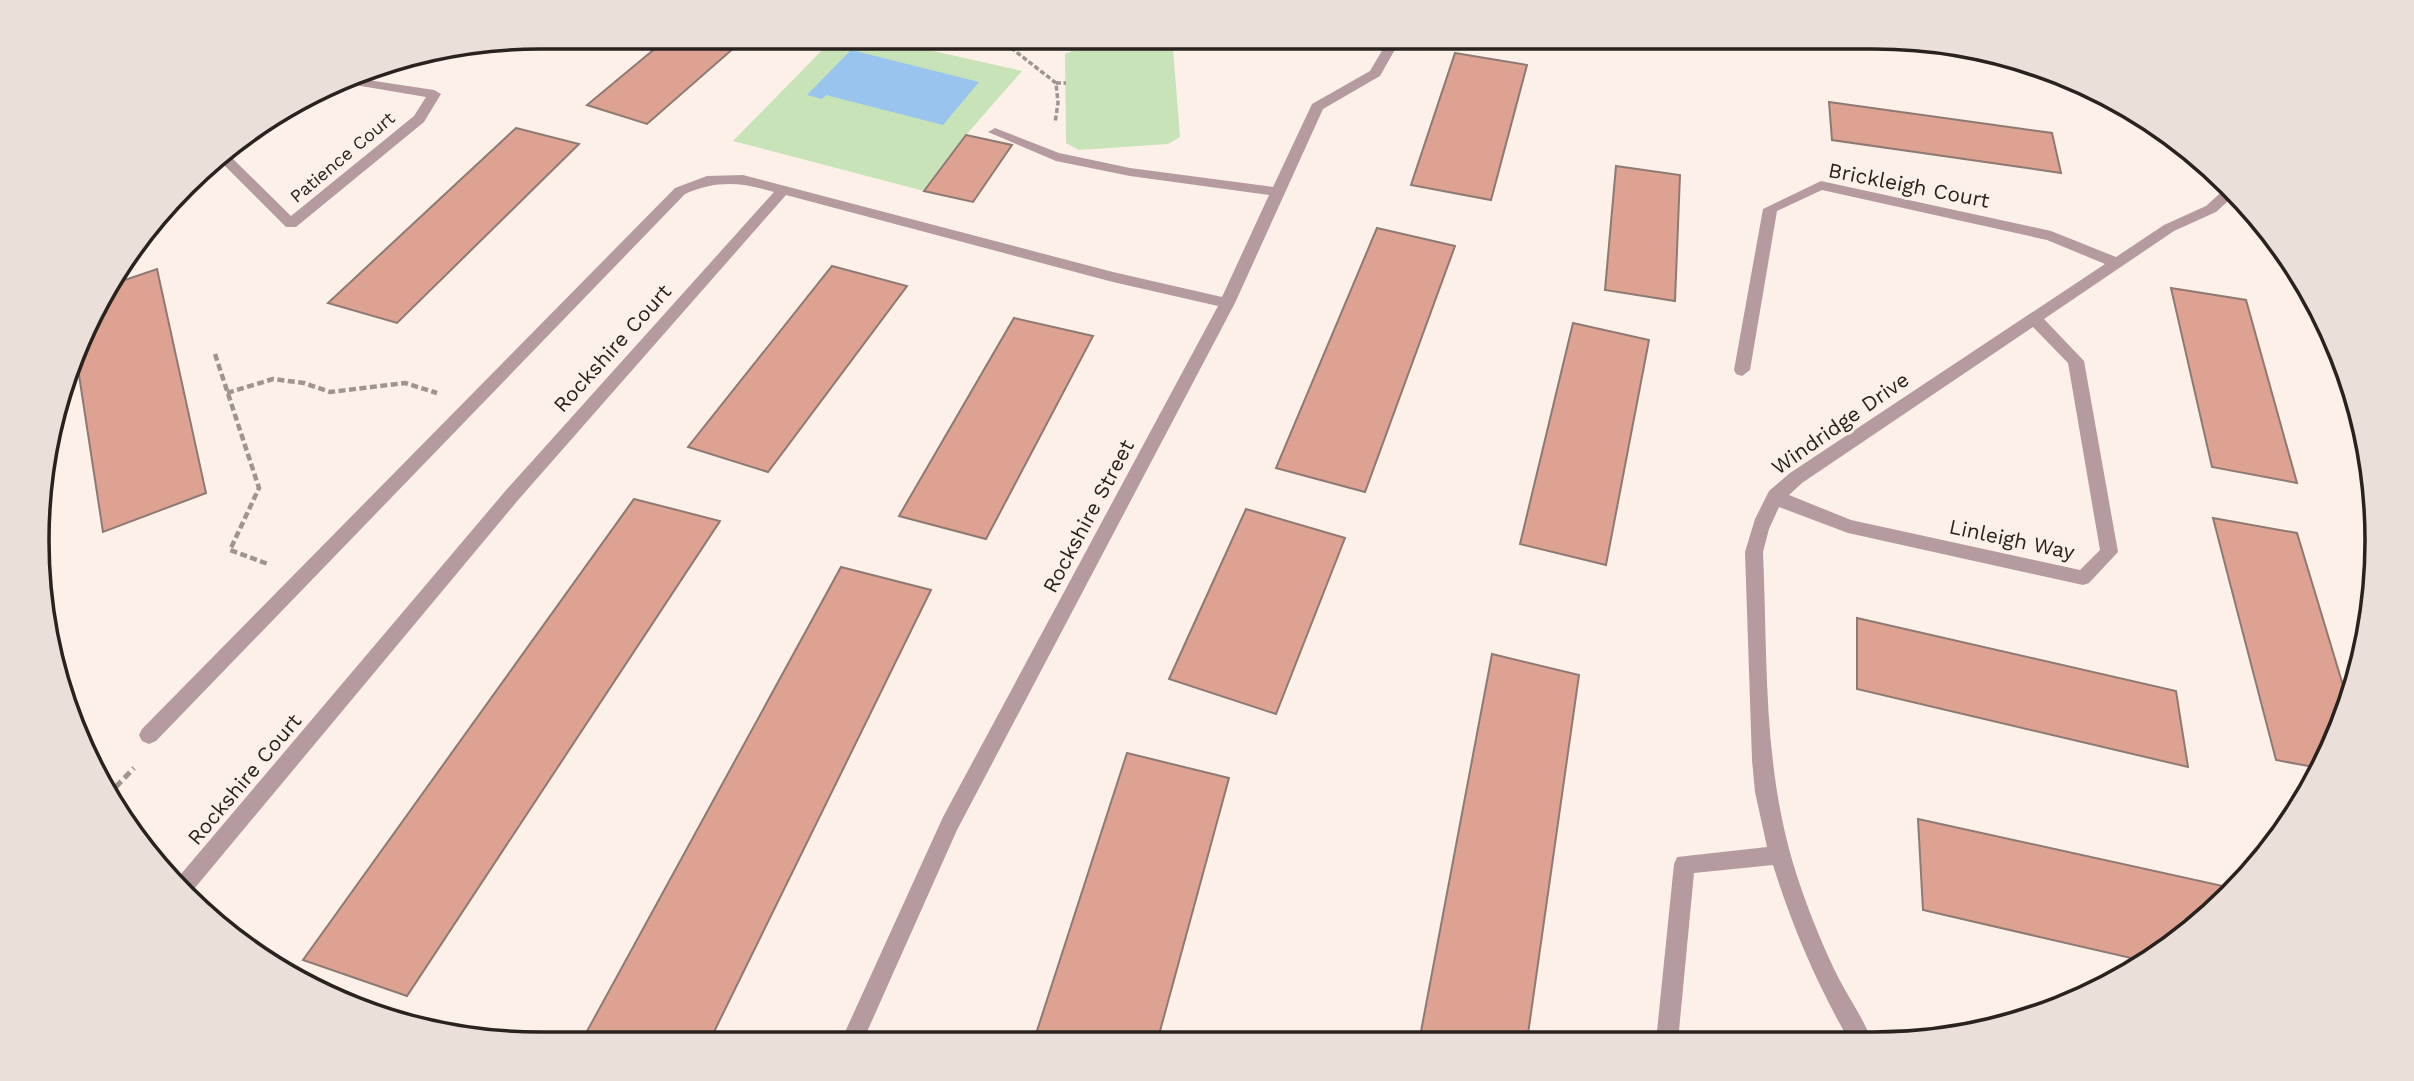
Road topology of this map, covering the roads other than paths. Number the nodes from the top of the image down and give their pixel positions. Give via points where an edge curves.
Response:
1 (1389, 49) edge
2 (361, 83) edge
3 (995, 132) dead end
4 (228, 162) edge
5 (783, 190) junction
6 (1278, 192) junction
7 (2225, 197) edge
8 (2117, 263) junction
9 (1227, 303) junction
10 (2034, 319) junction
11 (1742, 370) dead end
12 (1775, 496) junction
13 (149, 735) dead end
14 (1780, 855) junction
15 (187, 882) edge
16 (856, 1032) edge
17 (1668, 1032) edge
18 (1857, 1032) edge

1 - 6 street, Rockshire Street via 1374,73 1317,107
2 - 4 street, Patience Court via 434,94 419,119 291,224
3 - 6 street via 1056,157
5 - 9 street
5 - 13 street via 743,177 721,177 680,191
5 - 15 street, Rockshire Court via 513,494
6 - 9 street, Rockshire Street
7 - 8 street, Windridge Drive
8 - 10 street, Windridge Drive
8 - 11 street, Brickleigh Court via 2051,236 1821,186 1770,209
9 - 16 street, Rockshire Street via 950,824
10 - 12 street, Windridge Drive
10 - 12 street, Linleigh Way via 2076,361 2109,552 2083,578 1848,526
12 - 14 street, Windridge Drive via 1759,525 1754,552 1761,751
14 - 17 street via 1684,864
14 - 18 street, Windridge Drive via 1811,937

